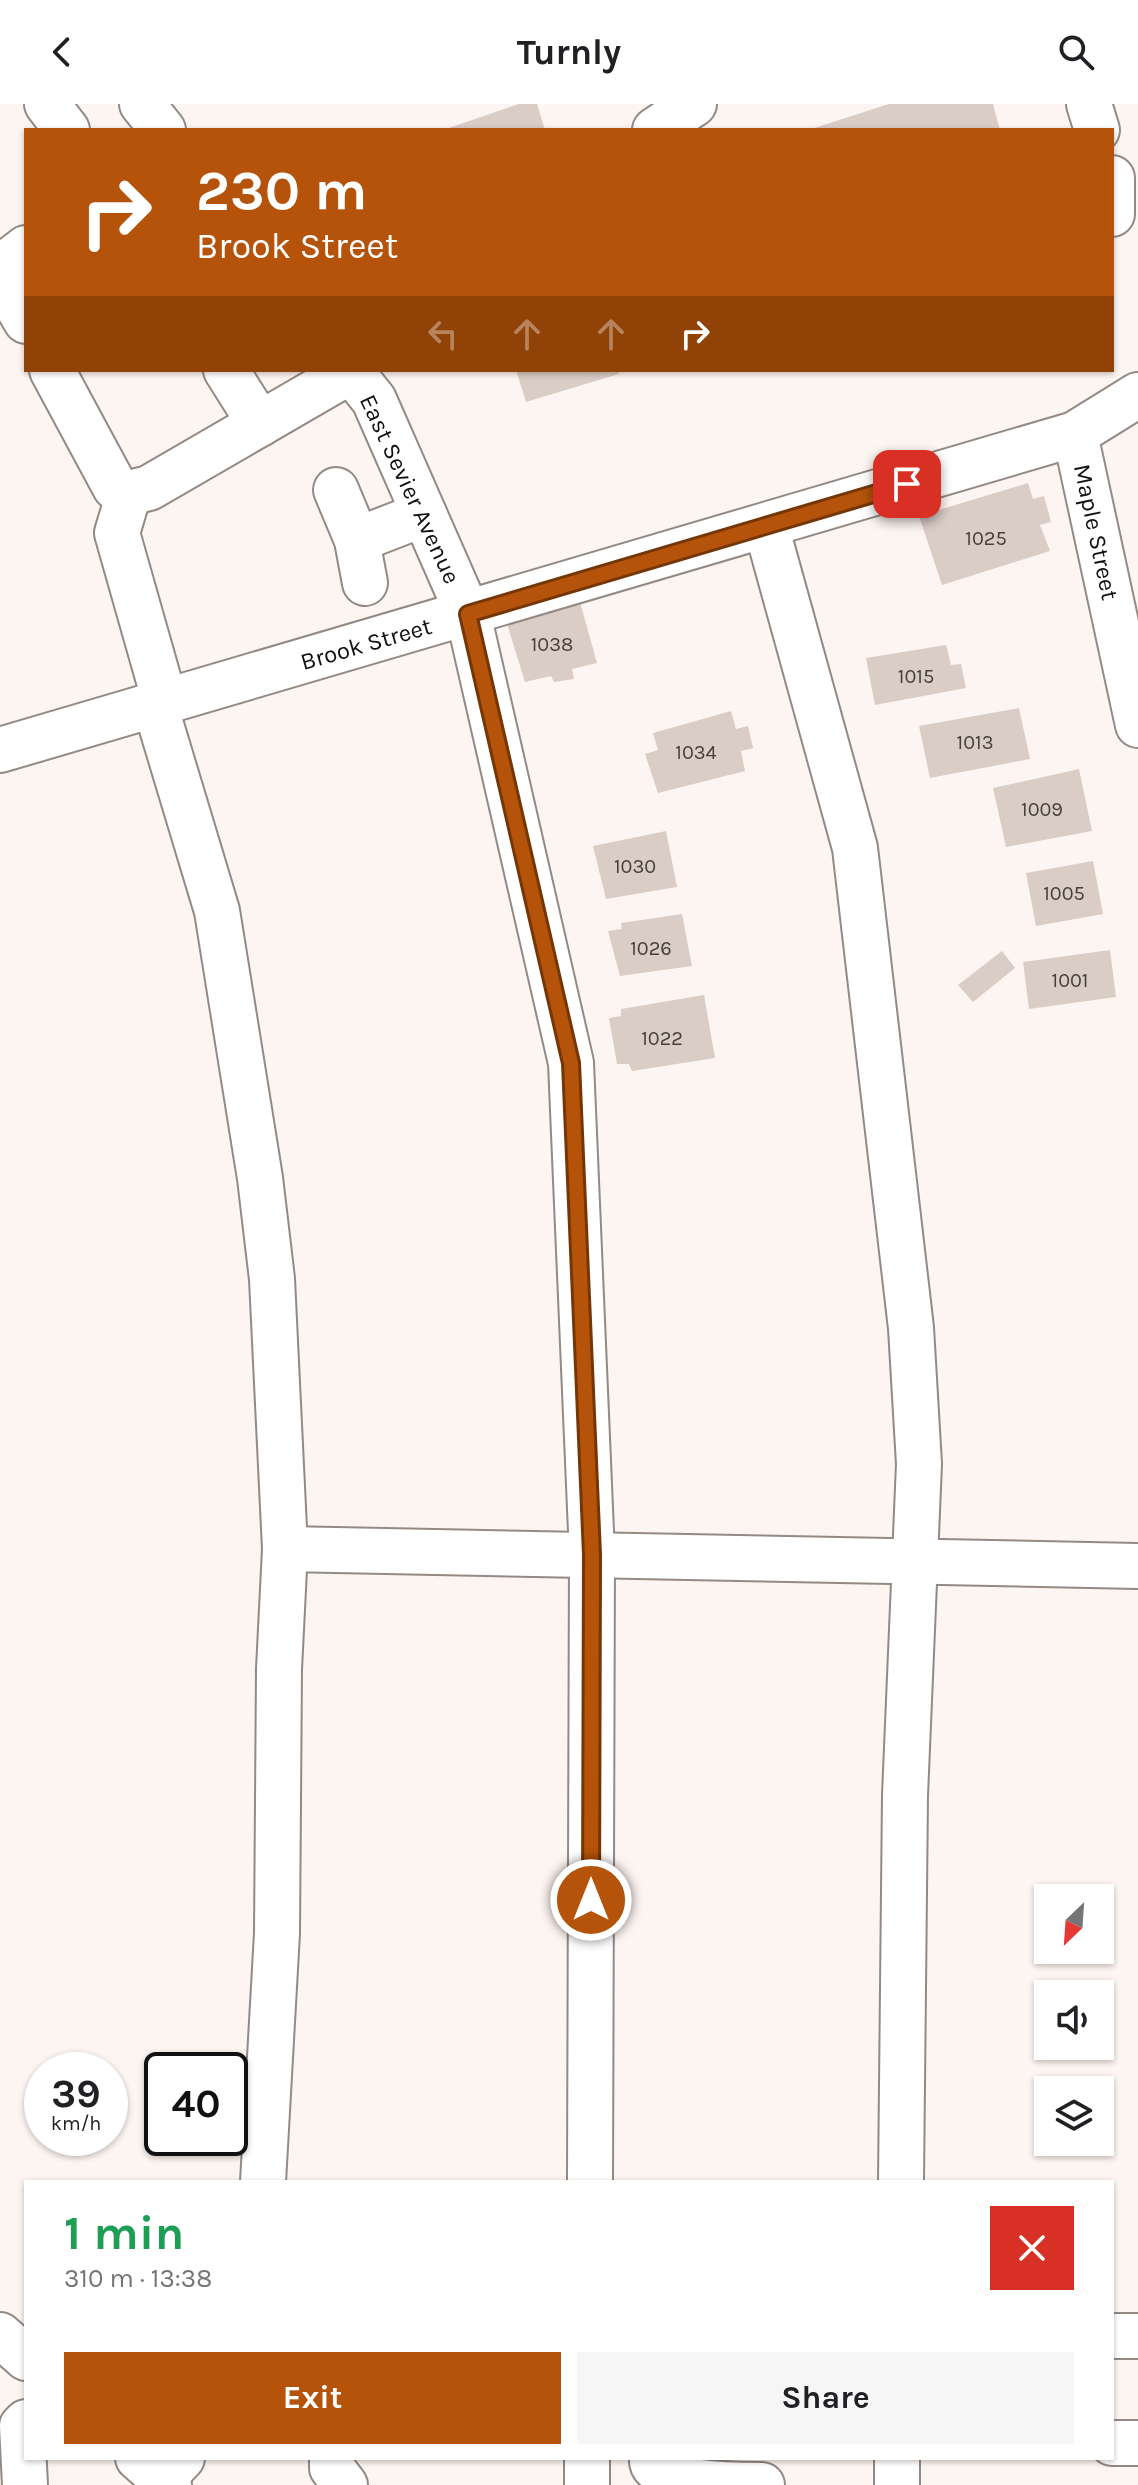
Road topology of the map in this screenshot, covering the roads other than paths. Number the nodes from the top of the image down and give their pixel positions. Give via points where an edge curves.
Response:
1 (142, 104) edge
2 (694, 104) edge
3 (1089, 104) edge
4 (161, 128) edge
5 (658, 128) edge
6 (1096, 128) edge
7 (24, 250) edge
8 (0, 268) edge
9 (0, 277) edge
10 (24, 318) edge
11 (53, 372) edge
12 (227, 372) edge
13 (348, 372) edge
14 (353, 372) edge
15 (1138, 395) edge
16 (260, 424) junction
17 (1075, 434) junction
18 (336, 490) dead end
19 (129, 493) junction
20 (424, 514) junction
21 (766, 526) junction
22 (357, 540) junction
23 (365, 583) dead end
24 (468, 614) junction
25 (160, 704) junction
26 (1138, 725) edge
27 (0, 750) edge
28 (285, 1549) junction
29 (592, 1555) junction
30 (915, 1562) junction
31 (1138, 1566) edge
32 (263, 2180) edge
33 (590, 2180) edge
34 (901, 2180) edge
35 (0, 2335) edge
36 (1114, 2336) edge
37 (1138, 2336) edge
38 (24, 2356) edge
39 (24, 2424) edge
40 (1114, 2443) edge
41 (1138, 2443) edge
42 (332, 2460) edge
43 (587, 2460) edge
44 (652, 2460) edge
45 (897, 2460) edge
46 (25, 2485) edge
47 (345, 2485) edge
48 (587, 2485) edge
49 (762, 2485) edge
50 (897, 2485) edge

1 - 4 street
2 - 5 street
3 - 6 street
7 - 8 street
9 - 10 street
11 - 19 street via 115,487
12 - 16 street
13 - 16 street
14 - 20 street, East Sevier Avenue via 374,400
15 - 17 street, Brook Street
16 - 19 street via 149,488
17 - 21 street, Brook Street
17 - 26 street, Maple Street
18 - 22 street
19 - 25 street via 117,533
20 - 22 street
20 - 24 street, East Sevier Avenue
21 - 24 street, Brook Street
21 - 30 street via 855,848 911,1328 919,1464
22 - 23 street
24 - 25 street, Brook Street
24 - 29 street, East Sevier Avenue via 571,1063
25 - 27 street, Brook Street
25 - 28 street via 217,911 236,1019 272,1279
28 - 29 street
28 - 32 street via 277,1933
29 - 30 street
29 - 33 street, East Sevier Avenue
30 - 31 street
30 - 34 street via 905,1795
35 - 38 street
36 - 37 street
39 - 46 street
40 - 41 street
42 - 47 street
43 - 48 street
44 - 49 street via 658,2476 674,2484
45 - 50 street

